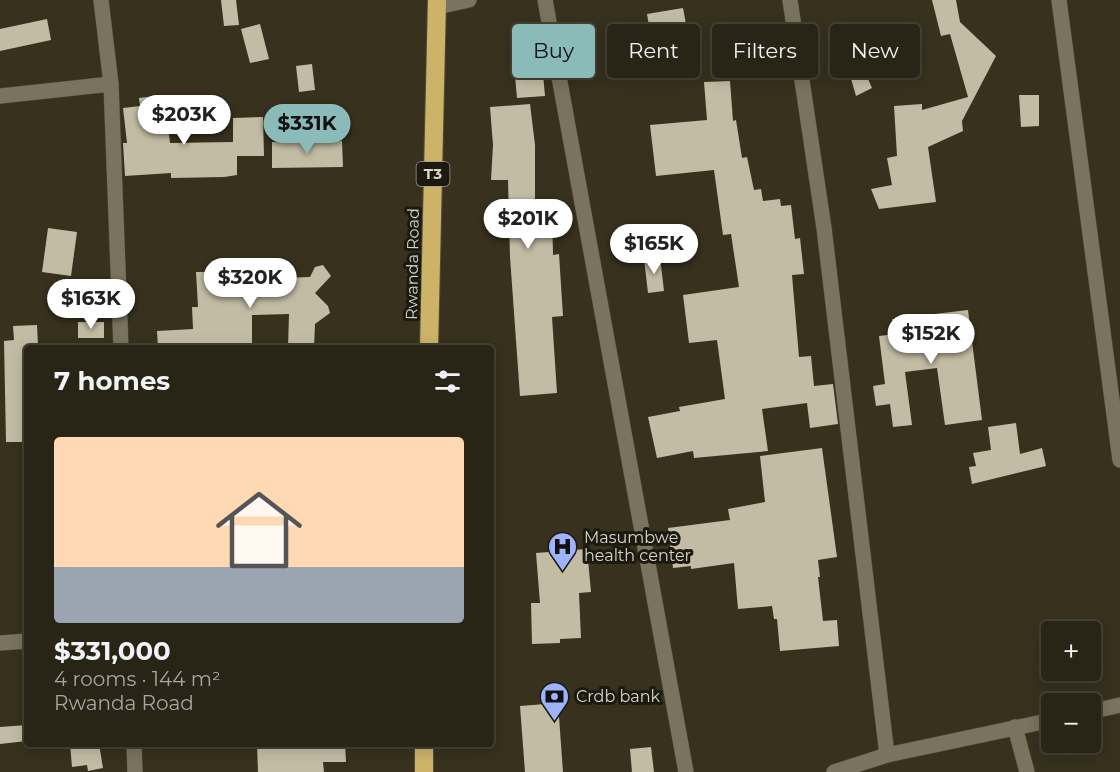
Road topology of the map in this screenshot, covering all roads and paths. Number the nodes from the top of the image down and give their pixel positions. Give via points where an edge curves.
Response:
1 (101, 0) edge
2 (469, 0) edge
3 (545, 0) edge
4 (790, 0) edge
5 (1059, 0) edge
6 (437, 4) edge
7 (111, 84) junction
8 (0, 96) edge
9 (121, 345) edge
10 (429, 345) edge
11 (1120, 460) edge
12 (24, 640) edge
13 (0, 643) edge
14 (1120, 705) edge
15 (1101, 709) edge
16 (1041, 722) edge
17 (1015, 727) junction
18 (134, 747) edge
19 (424, 747) edge
20 (887, 755) junction
21 (135, 772) edge
22 (424, 772) edge
23 (686, 772) edge
24 (834, 772) edge
25 (1027, 772) edge

1 - 7 street
2 - 6 street
3 - 23 street
4 - 20 street via 824,228
5 - 11 street
6 - 10 highway, Rwanda Road / T3
7 - 8 street
7 - 9 street
12 - 13 street
14 - 15 street
16 - 17 street
17 - 20 street
17 - 25 street
18 - 21 street
19 - 22 highway
20 - 24 street

